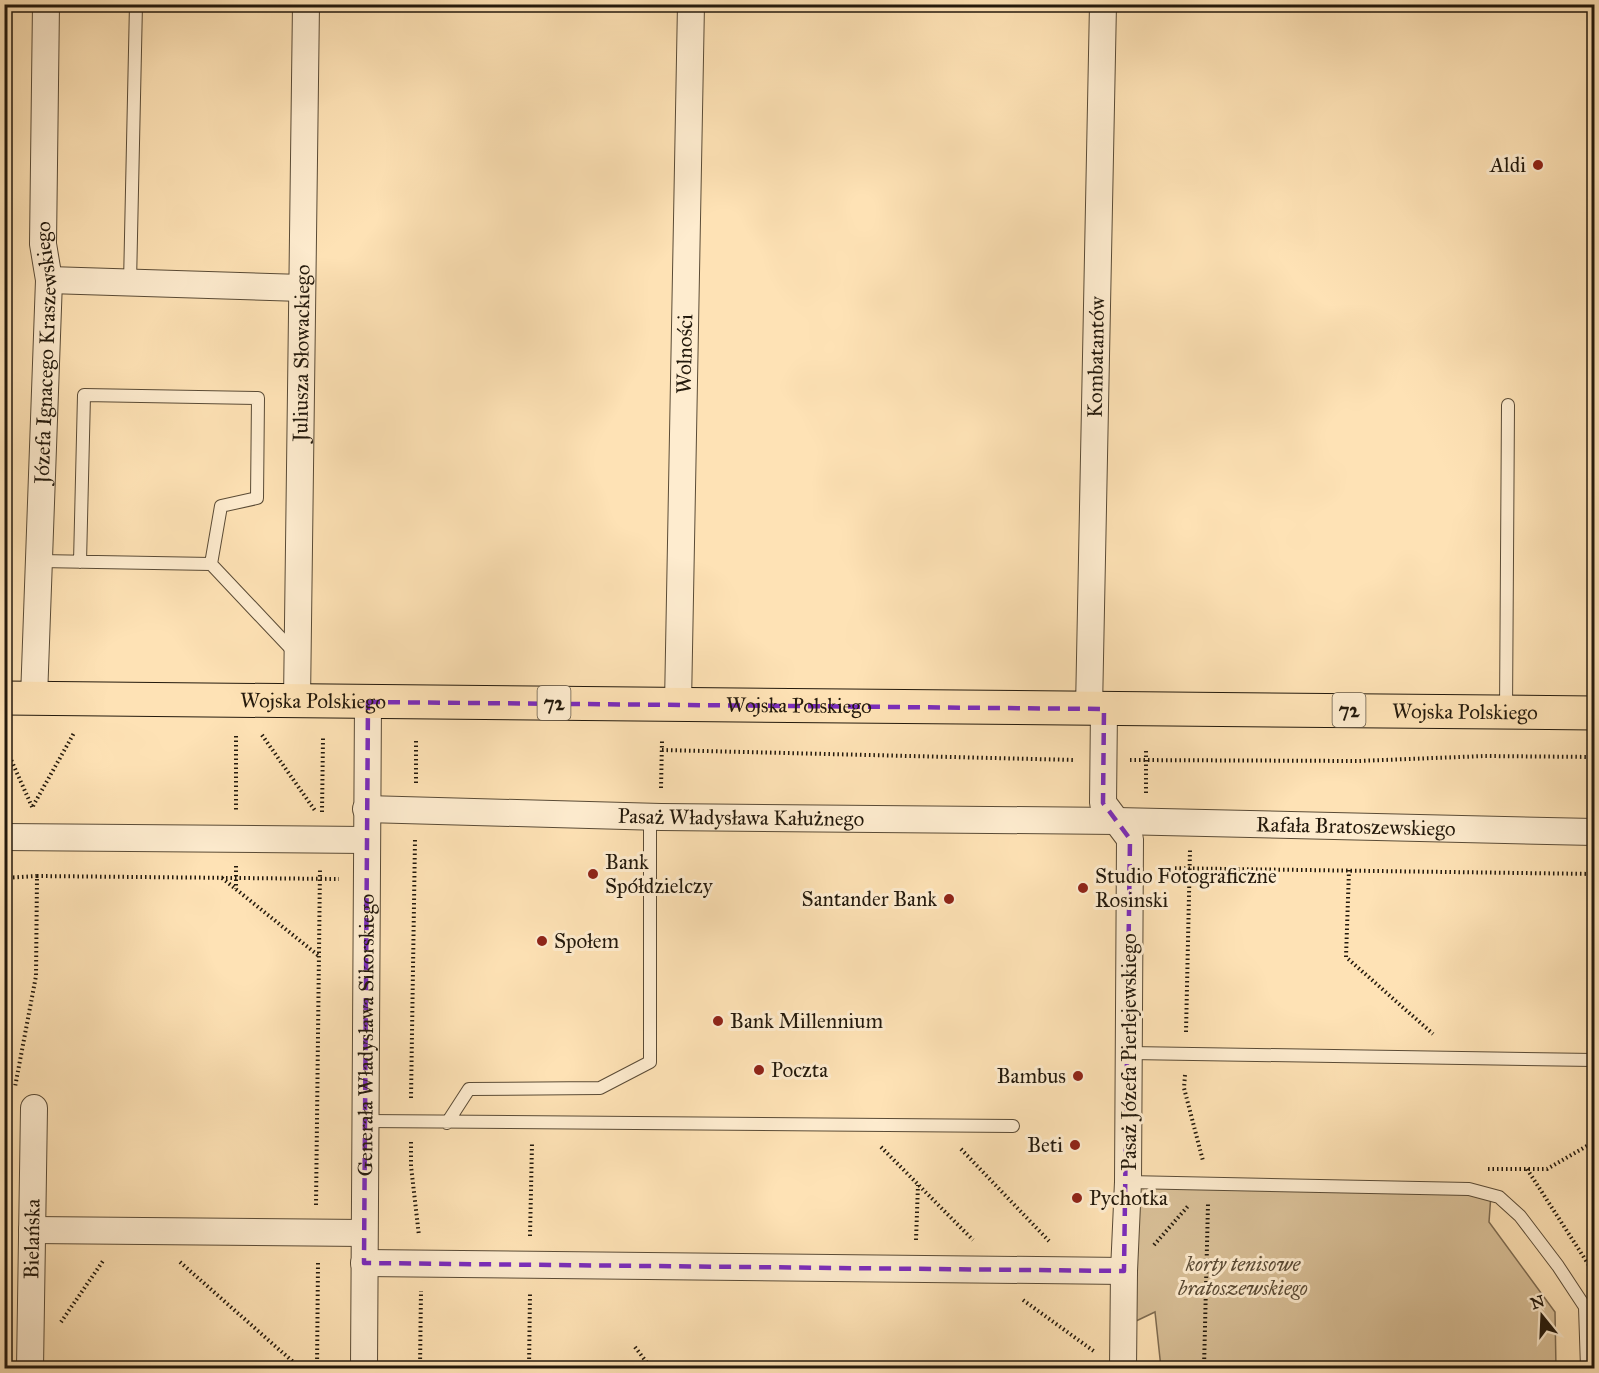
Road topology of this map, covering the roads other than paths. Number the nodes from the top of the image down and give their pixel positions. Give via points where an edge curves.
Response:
1 (46, 4) edge
2 (136, 4) edge
3 (306, 4) edge
4 (691, 4) edge
5 (1103, 4) edge
6 (49, 280) junction
7 (130, 283) junction
8 (302, 288) junction
9 (1508, 405) dead end
10 (40, 561) junction
11 (80, 562) junction
12 (211, 564) junction
13 (297, 656) junction
14 (19, 698) edge
15 (297, 701) junction
16 (369, 702) junction
17 (678, 704) junction
18 (1096, 709) junction
19 (1506, 712) junction
20 (1594, 713) edge
21 (366, 808) junction
22 (656, 816) junction
23 (1117, 821) junction
24 (1594, 832) edge
25 (4, 837) edge
26 (366, 840) junction
27 (1130, 1053) junction
28 (1594, 1060) edge
29 (24, 1101) road end
30 (364, 1121) junction
31 (447, 1123) junction
32 (1013, 1126) dead end
33 (1128, 1182) junction
34 (32, 1230) junction
35 (364, 1233) junction
36 (364, 1263) junction
37 (1124, 1275) junction
38 (1591, 1335) edge
39 (30, 1368) edge
40 (364, 1368) edge
41 (1123, 1368) edge
42 (1587, 1368) edge

1 - 6 street, Józefa Ignacego Kraszewskiego via 43,244
2 - 7 lane
3 - 8 street, Juliusza Słowackiego
4 - 17 street, Wolności
5 - 18 street, Kombatantów
6 - 7 street
6 - 10 street, Józefa Ignacego Kraszewskiego
7 - 8 street
8 - 13 street, Juliusza Słowackiego
9 - 19 lane
10 - 11 lane
10 - 14 street, Józefa Ignacego Kraszewskiego
11 - 12 lane
11 - 12 lane via 84,395 258,398 257,498 221,506
12 - 13 lane
13 - 15 street, Juliusza Słowackiego
14 - 15 main road, Wojska Polskiego / 72
15 - 16 main road, Wojska Polskiego / 72
16 - 17 main road, Wojska Polskiego / 72
16 - 21 street, Generała Władysława Sikorskiego
17 - 18 main road, Wojska Polskiego / 72
18 - 19 main road, Wojska Polskiego / 72
18 - 23 street, Pasaż Józefa Pierlejewskiego via 1103,802
19 - 20 main road, Wojska Polskiego / 72
21 - 22 street, Pasaż Władysława Kałużnego
21 - 26 street, Generała Władysława Sikorskiego
22 - 23 street, Pasaż Władysława Kałużnego
22 - 31 lane via 650,1062 600,1088 469,1089
23 - 24 street, Rafała Bratoszewskiego
23 - 27 street, Pasaż Józefa Pierlejewskiego via 1130,839
25 - 26 street
26 - 30 street, Generała Władysława Sikorskiego
27 - 28 lane
27 - 33 street, Pasaż Józefa Pierlejewskiego
29 - 34 street, Bielańska
30 - 31 lane
30 - 35 street, Generała Władysława Sikorskiego
31 - 32 lane
33 - 37 street, Pasaż Józefa Pierlejewskiego
33 - 38 lane via 1469,1189 1491,1194 1520,1216 1558,1266 1585,1307
34 - 35 street
34 - 39 street, Bielańska
35 - 36 street, Generała Władysława Sikorskiego
36 - 37 street via 1077,1270
36 - 40 street, Generała Władysława Sikorskiego
37 - 41 street, Pasaż Józefa Pierlejewskiego
38 - 42 lane

